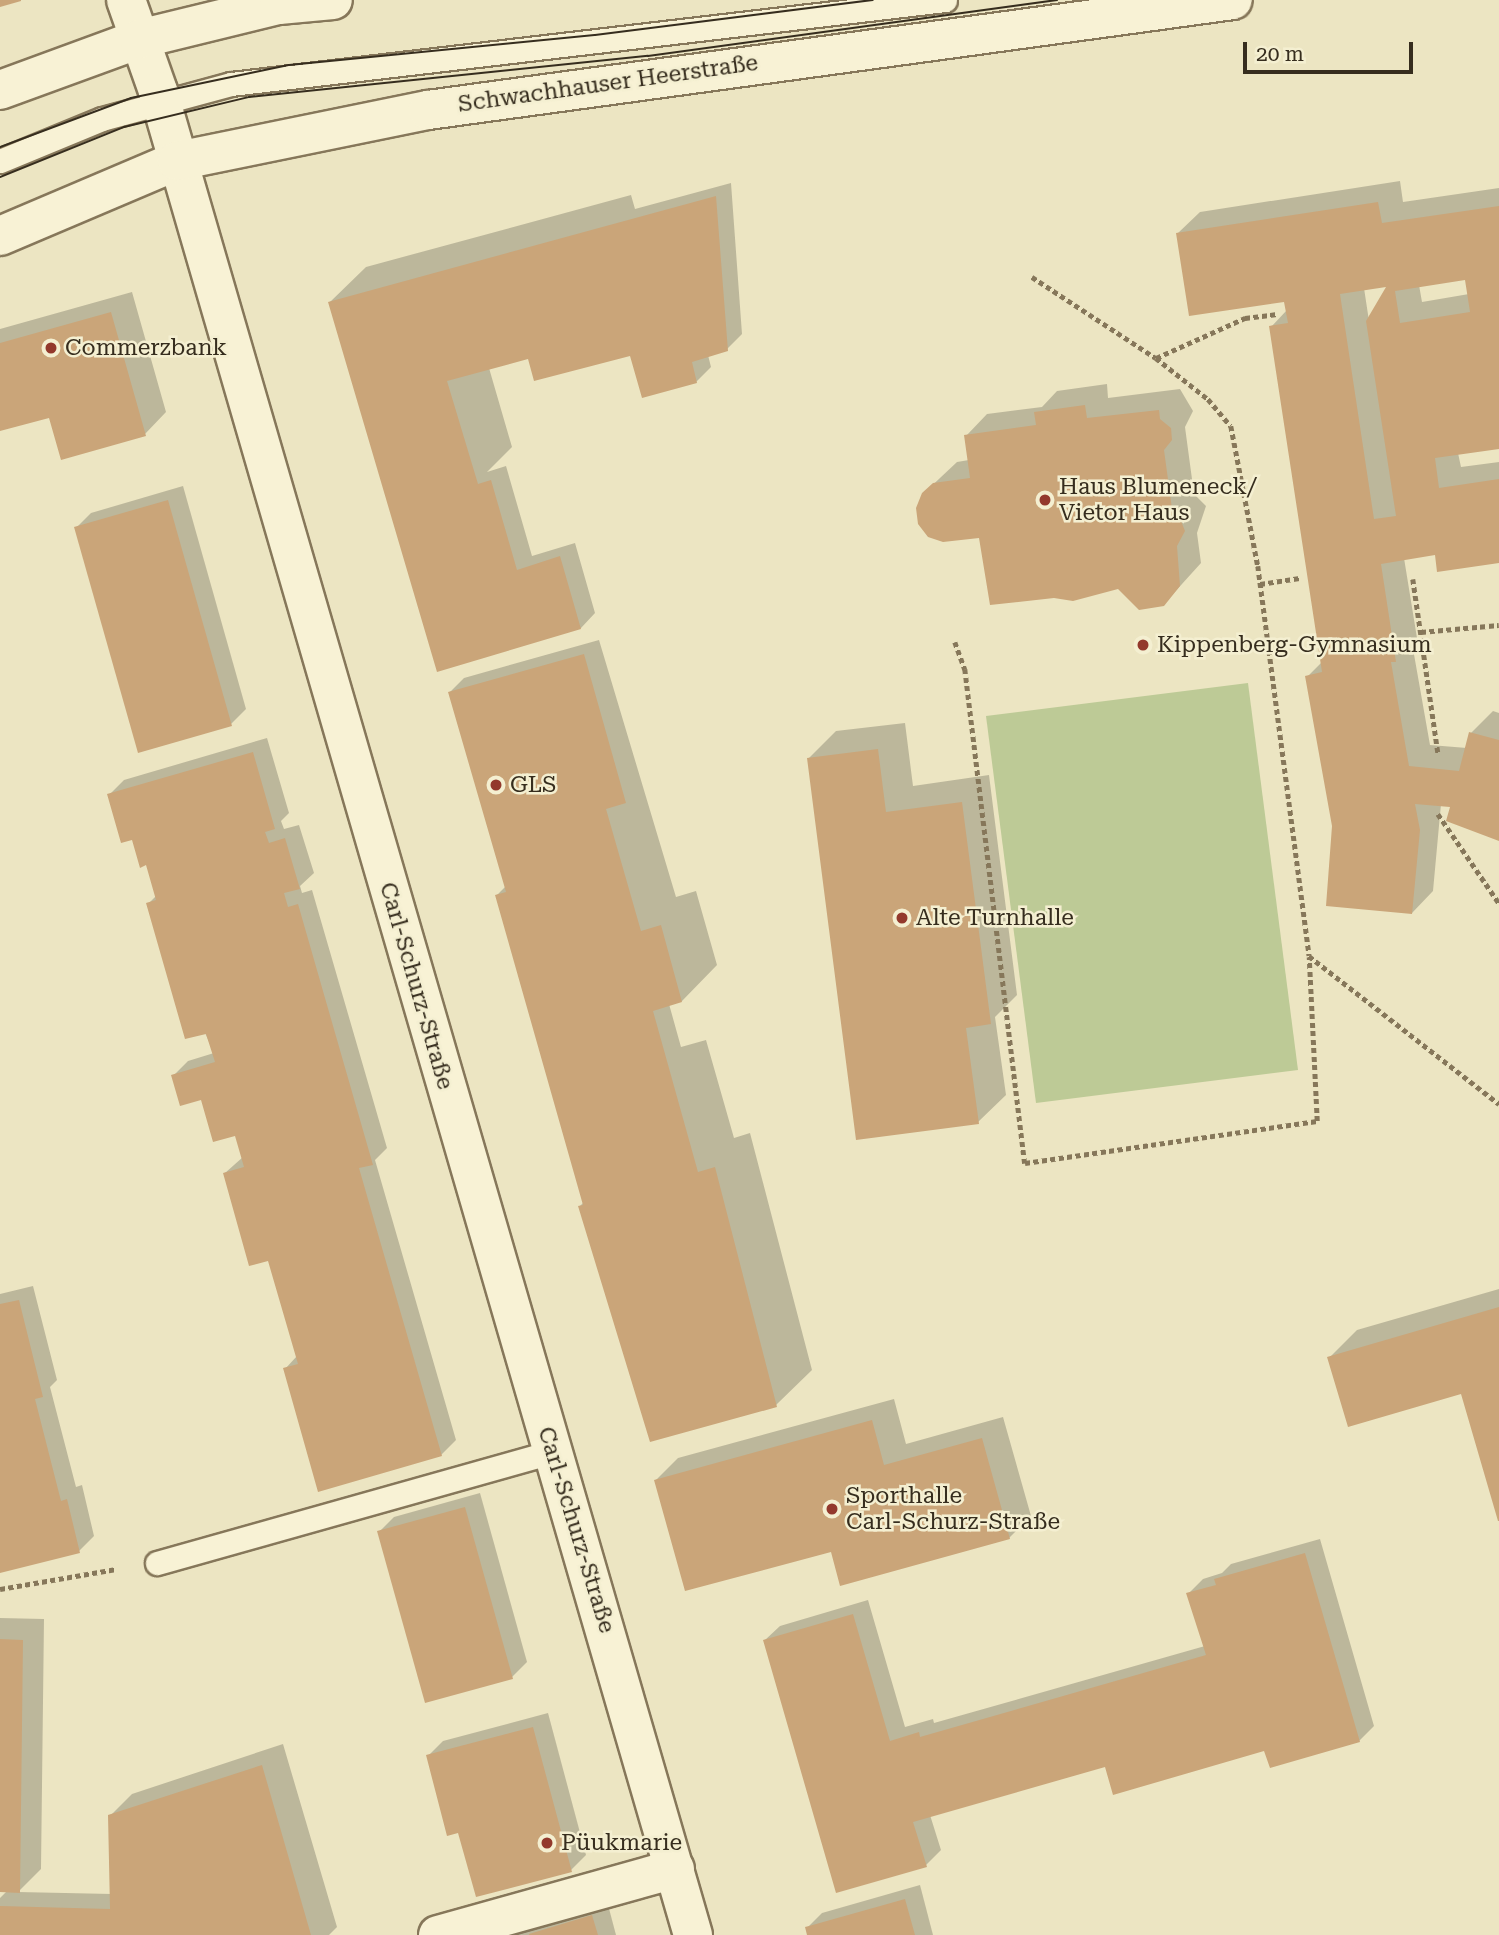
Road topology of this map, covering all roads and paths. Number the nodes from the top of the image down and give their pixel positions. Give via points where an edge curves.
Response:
1 (126, 0) edge
2 (333, 0) edge
3 (945, 0) edge
4 (1233, 0) edge
5 (139, 39) junction
6 (0, 90) edge
7 (161, 101) junction
8 (0, 161) edge
9 (177, 162) junction
10 (0, 236) edge
11 (1032, 277) dead end
12 (1277, 314) dead end
13 (1156, 358) junction
14 (1300, 578) dead end
15 (1413, 579) dead end
16 (1260, 584) junction
17 (1499, 625) edge
18 (1421, 632) junction
19 (956, 642) dead end
20 (1438, 752) dead end
21 (1438, 814) dead end
22 (1499, 902) edge
23 (1310, 956) junction
24 (1499, 1104) edge
25 (552, 1452) junction
26 (157, 1563) joint
27 (0, 1590) edge
28 (675, 1869) junction
29 (438, 1935) edge
30 (693, 1935) edge

1 - 5 street, Carl-Schurz-Straße
2 - 5 street via 279,5
3 - 7 lane via 243,82
4 - 9 street, Schwachhauser Heerstraße via 428,110
5 - 6 street
5 - 7 street, Carl-Schurz-Straße
7 - 8 lane via 102,119
7 - 9 street, Carl-Schurz-Straße
9 - 10 street, Schwachhauser Heerstraße
9 - 25 street, Carl-Schurz-Straße
11 - 13 path
12 - 13 path via 1245,318
13 - 16 path via 1208,399 1231,426
14 - 16 path
15 - 18 path
16 - 23 path
17 - 18 path
18 - 20 path
19 - 23 path via 964,669 1025,1163 1317,1121
21 - 22 path
23 - 24 path
25 - 26 lane
25 - 28 street, Carl-Schurz-Straße
26 - 27 path
28 - 29 street
28 - 30 street, Carl-Schurz-Straße

